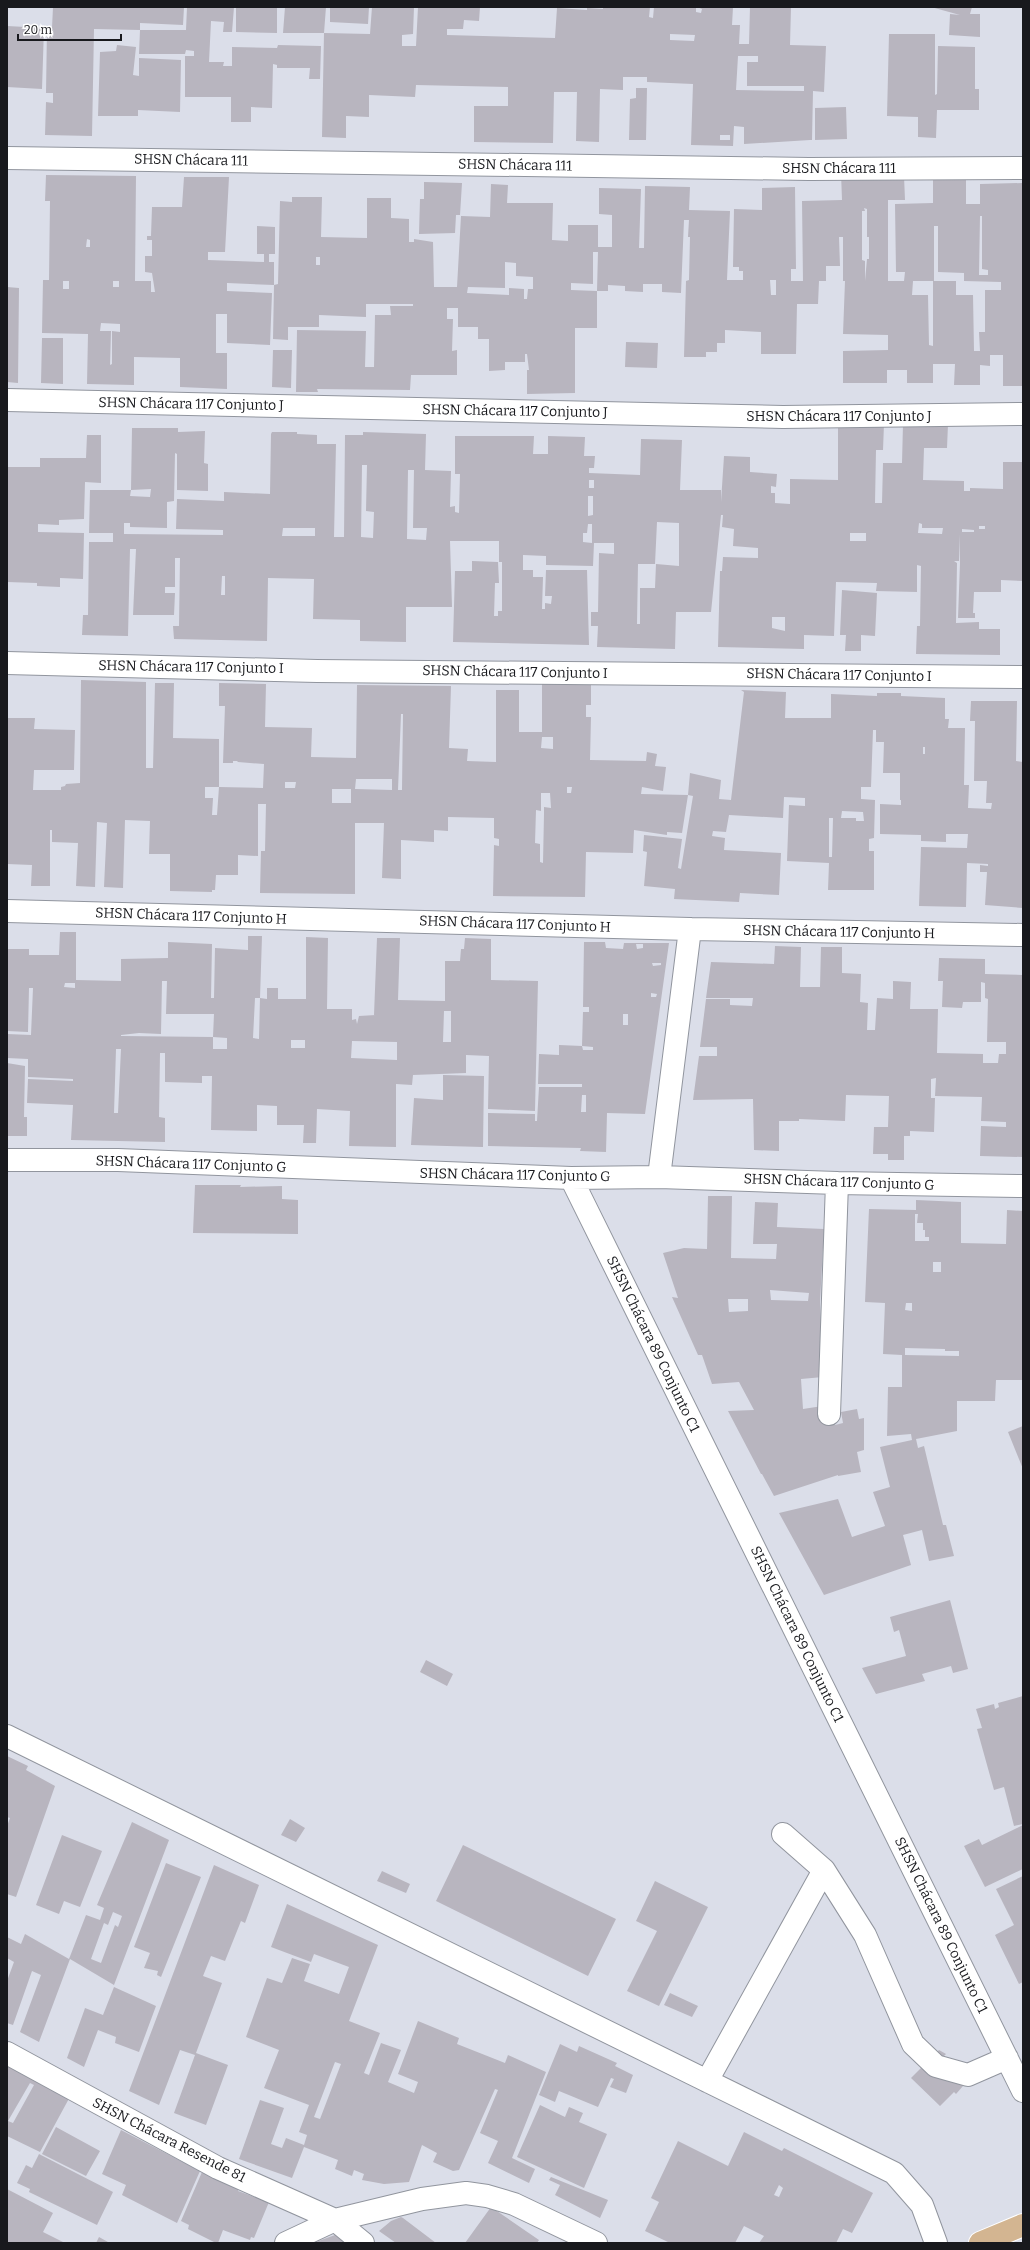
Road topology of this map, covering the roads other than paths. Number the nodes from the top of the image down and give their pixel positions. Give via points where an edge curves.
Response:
1 (7, 158) edge
2 (1023, 168) edge
3 (7, 400) edge
4 (1023, 414) edge
5 (7, 663) edge
6 (1023, 677) edge
7 (7, 911) edge
8 (690, 929) junction
9 (1023, 935) edge
10 (7, 1160) edge
11 (659, 1177) junction
12 (571, 1178) junction
13 (837, 1183) junction
14 (1023, 1186) edge
15 (829, 1414) dead end
16 (7, 1736) edge
17 (783, 1834) dead end
18 (824, 1870) junction
19 (7, 2053) edge
20 (1007, 2058) junction
21 (707, 2081) junction
22 (1023, 2091) edge
23 (335, 2220) junction
24 (1023, 2225) edge
25 (286, 2243) edge
26 (363, 2243) edge
27 (596, 2243) edge
28 (936, 2243) edge
29 (980, 2243) edge

1 - 2 street, SHSN Chácara 111 via 808,169
3 - 4 street, SHSN Chácara 117 Conjunto J via 775,417
5 - 6 street, SHSN Chácara 117 Conjunto I via 317,671
7 - 8 street, SHSN Chácara 117 Conjunto H
8 - 9 street, SHSN Chácara 117 Conjunto H
8 - 11 street
10 - 12 street, SHSN Chácara 117 Conjunto G via 118,1160
11 - 12 street, SHSN Chácara 117 Conjunto G
11 - 13 street, SHSN Chácara 117 Conjunto G
12 - 20 street, SHSN Chácara 89 Conjunto C1
13 - 14 street, SHSN Chácara 117 Conjunto G
13 - 15 street
16 - 21 street
17 - 18 street
18 - 20 street via 865,1935 913,2044 936,2066 968,2074
18 - 21 street
19 - 23 street, SHSN Chácara Resende 81 via 218,2168
20 - 22 street, SHSN Chácara 89 Conjunto C1
21 - 28 street via 894,2172 922,2205
23 - 25 street
23 - 26 street, SHSN Chácara Resende 81
23 - 27 street via 422,2199 466,2193 514,2204
24 - 29 main road

